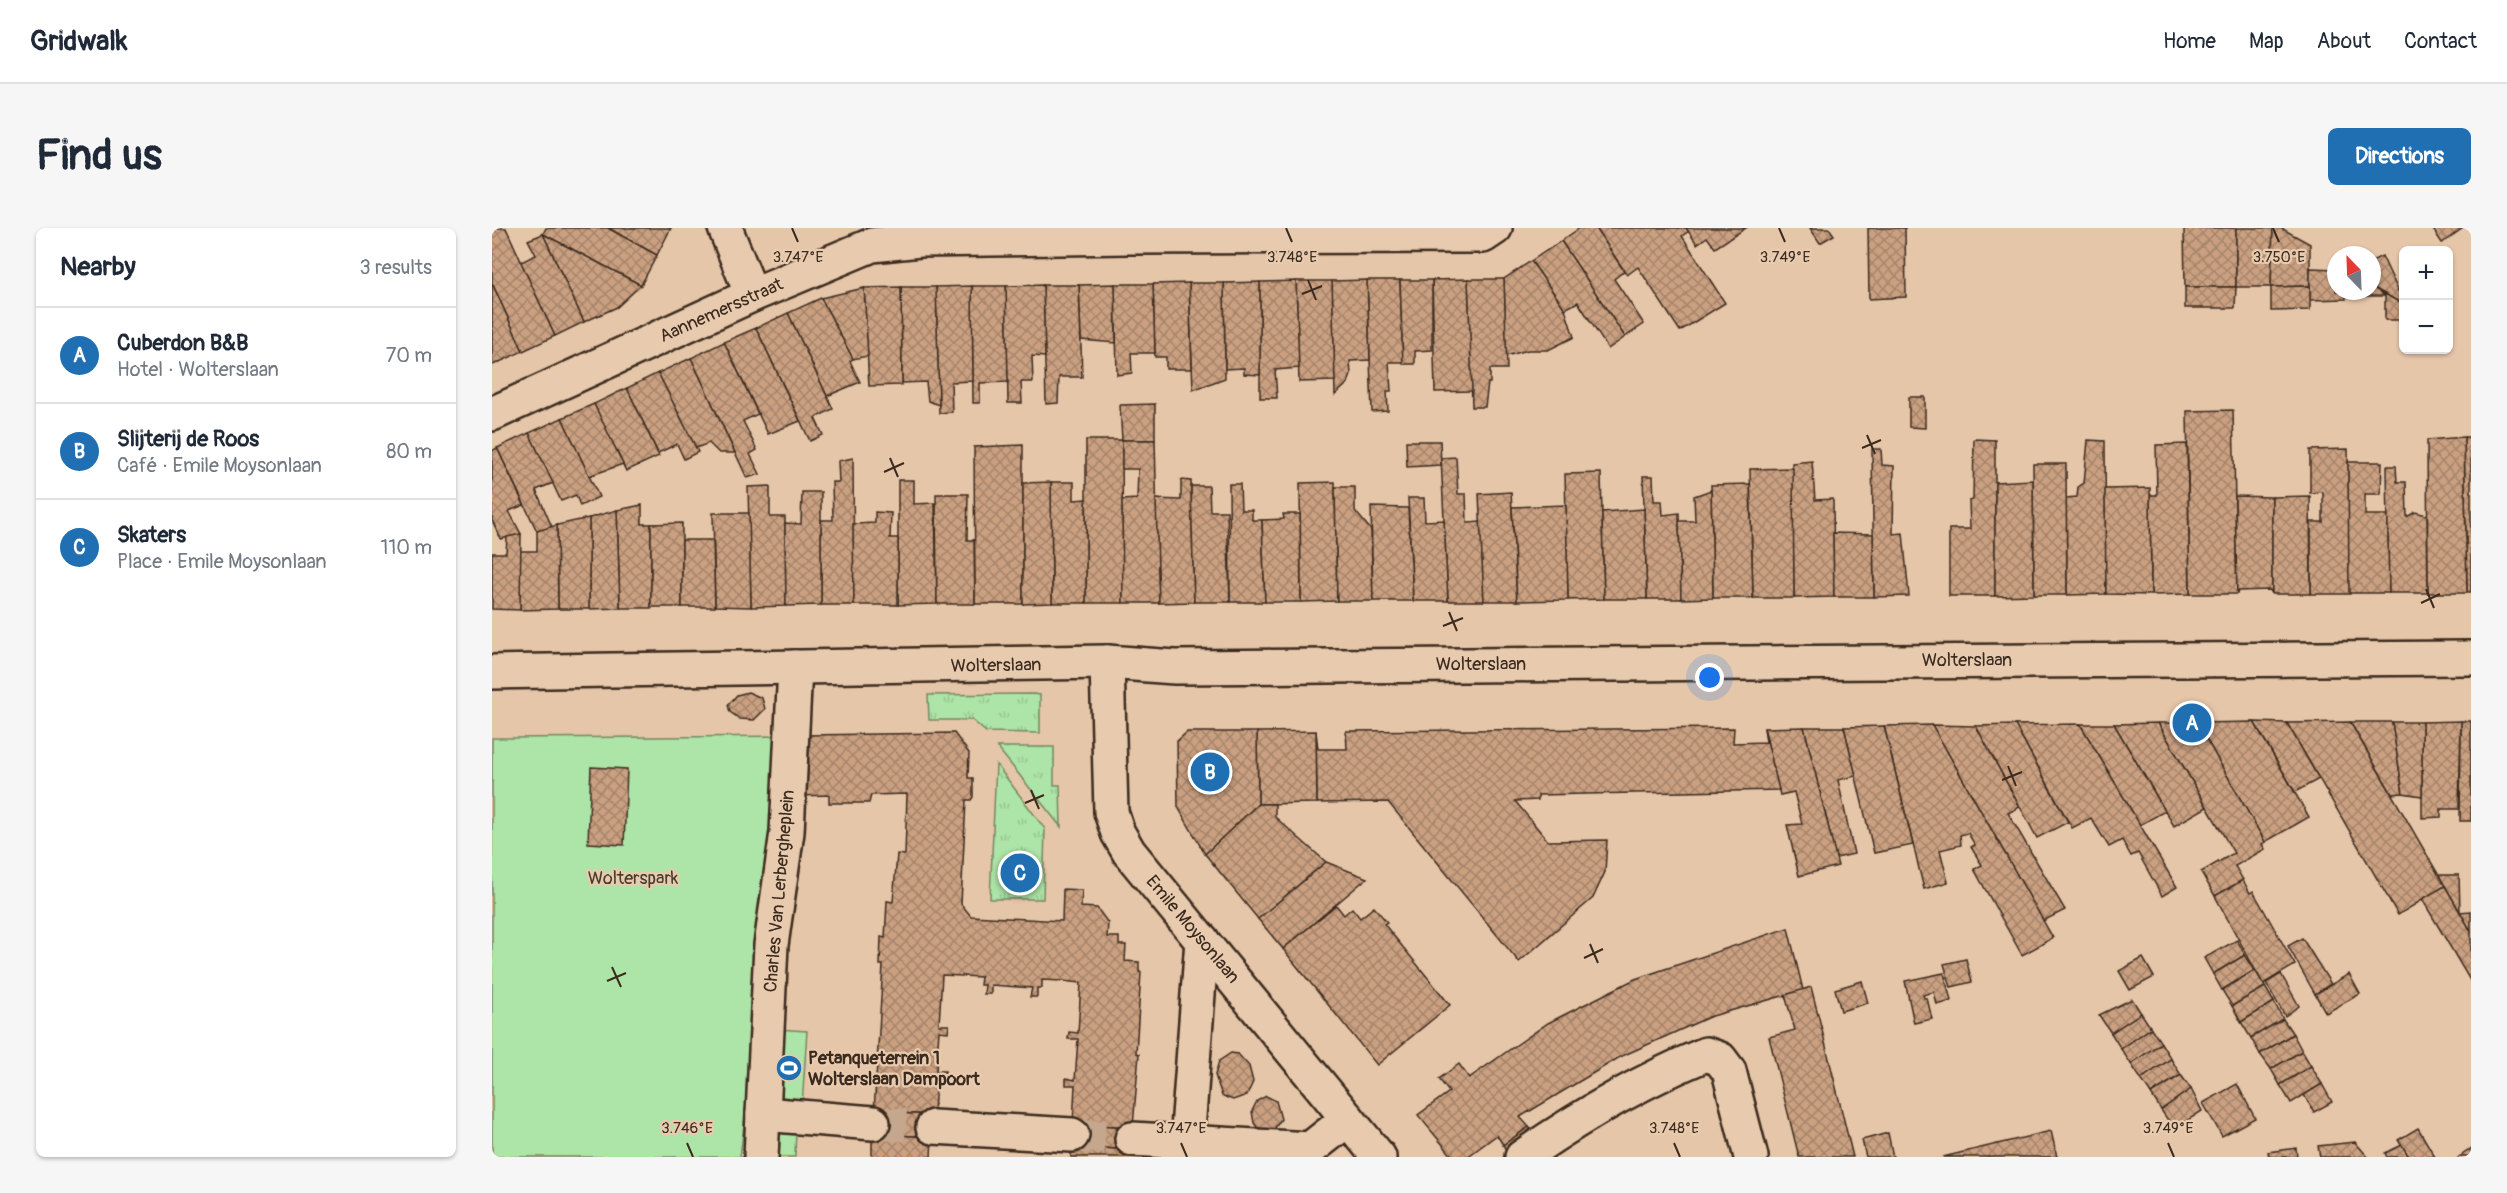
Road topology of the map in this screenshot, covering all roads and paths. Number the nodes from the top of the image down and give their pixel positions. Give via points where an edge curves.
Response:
1 (725, 228) edge
2 (1495, 228) edge
3 (752, 295) junction
4 (492, 414) edge
5 (2471, 658) edge
6 (1107, 662) junction
7 (795, 667) junction
8 (492, 672) edge
9 (1202, 940) junction
10 (763, 1114) junction
11 (1348, 1119) junction
12 (873, 1123) tunnel mouth
13 (933, 1127) tunnel mouth
14 (1072, 1135) tunnel mouth
15 (1132, 1139) tunnel mouth
16 (1187, 1149) edge
17 (761, 1157) edge
18 (1379, 1157) edge
19 (1522, 1157) edge
20 (1751, 1157) edge

1 - 3 street
2 - 3 street, Aannemersstraat via 1483,236 920,240 872,245
3 - 4 street, Aannemersstraat
5 - 6 street, Wolterslaan via 1175,667
6 - 7 street, Wolterslaan
6 - 9 street, Emile Moysonlaan via 1111,812 1118,833 1129,852
7 - 8 street, Wolterslaan
7 - 10 street, Charles Van Lerbergheplein via 787,832 771,945
9 - 11 street, Emile Moysonlaan
9 - 16 street
10 - 12 street
10 - 17 street, Charles Van Lerbergheplein
11 - 16 street via 1310,1149
11 - 18 street, Emile Moysonlaan
13 - 14 street
15 - 16 street
19 - 20 street via 1575,1120 1646,1079 1706,1054 1720,1059 1729,1071

